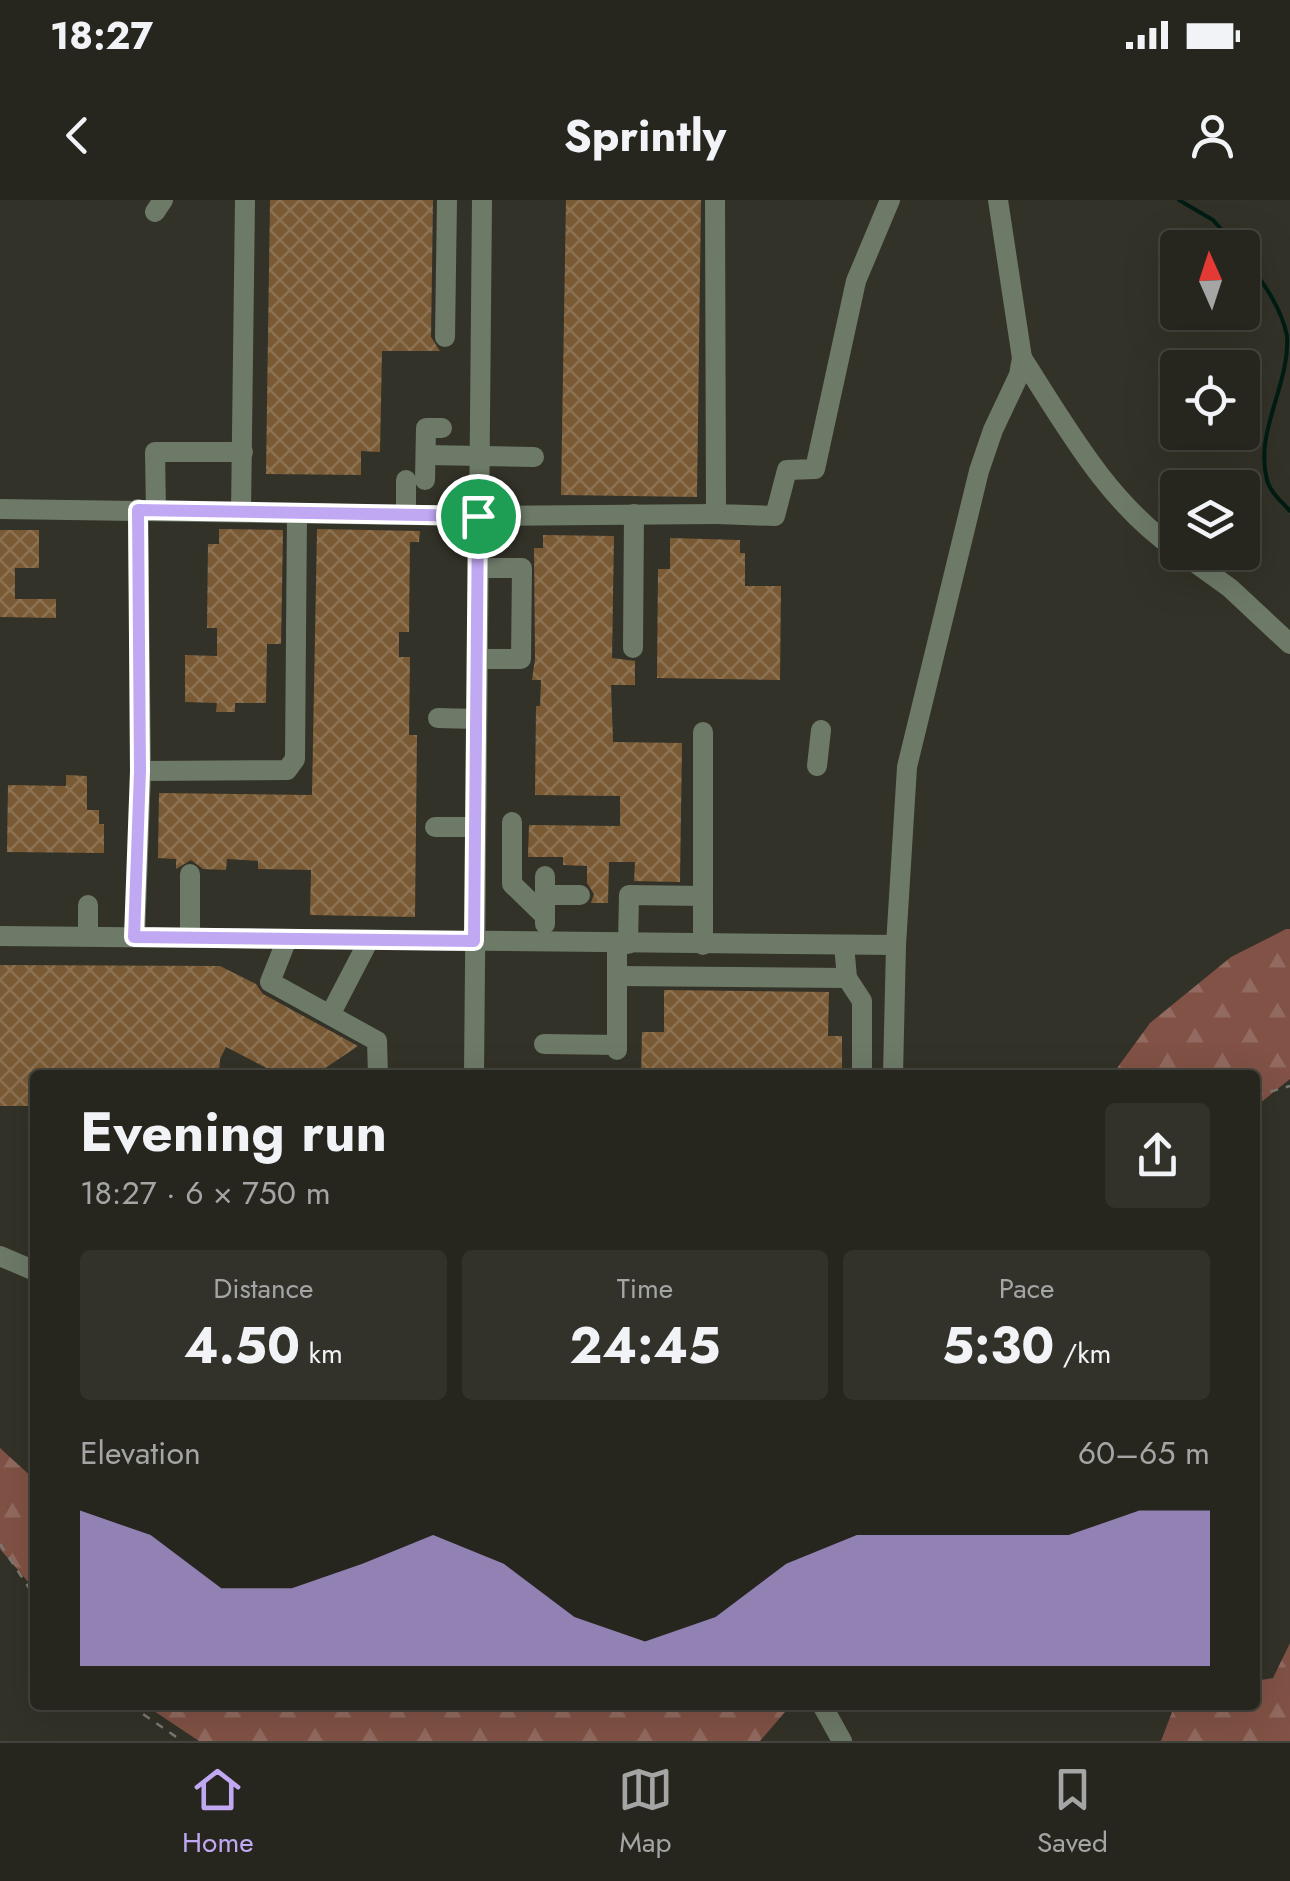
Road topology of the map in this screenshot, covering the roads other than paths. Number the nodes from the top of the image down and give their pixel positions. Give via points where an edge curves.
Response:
1 (245, 200) edge
2 (448, 200) edge
3 (482, 200) edge
4 (715, 200) edge
5 (890, 200) edge
6 (998, 200) edge
7 (445, 337) dead end
8 (1022, 358) junction
9 (442, 428) dead end
10 (242, 452) junction
11 (426, 455) junction
12 (479, 457) junction
13 (534, 457) dead end
14 (0, 508) edge
15 (147, 510) junction
16 (242, 512) junction
17 (297, 513) junction
18 (406, 514) junction
19 (634, 514) junction
20 (716, 514) junction
21 (478, 516) junction
22 (1160, 539) edge
23 (478, 568) junction
24 (1204, 570) edge
25 (1290, 644) edge
26 (633, 648) dead end
27 (476, 659) junction
28 (438, 718) dead end
29 (476, 719) junction
30 (822, 730) dead end
31 (703, 732) dead end
32 (817, 766) dead end
33 (140, 771) junction
34 (512, 822) dead end
35 (435, 826) dead end
36 (476, 827) junction
37 (190, 874) dead end
38 (535, 888) junction
39 (580, 895) dead end
40 (703, 896) junction
41 (88, 904) dead end
42 (0, 936) edge
43 (88, 936) junction
44 (134, 937) junction
45 (190, 938) junction
46 (287, 939) junction
47 (369, 940) junction
48 (474, 941) junction
49 (546, 944) junction
50 (622, 944) junction
51 (703, 945) junction
52 (844, 945) junction
53 (896, 946) junction
54 (617, 976) junction
55 (846, 978) junction
56 (330, 1014) junction
57 (544, 1044) dead end
58 (378, 1070) edge
59 (474, 1070) edge
60 (862, 1070) edge
61 (893, 1070) edge
62 (0, 1256) edge
63 (30, 1269) edge
64 (825, 1710) edge
65 (842, 1741) edge

1 - 10 street
2 - 7 street
3 - 12 street
4 - 20 street
5 - 20 street via 856,281 815,469 787,470 775,516
6 - 8 street
8 - 22 street via 1098,474
8 - 53 street via 980,471 907,767
9 - 11 street via 426,428
10 - 15 street via 155,452
10 - 16 street
11 - 12 street
11 - 18 street via 411,480
12 - 13 street
12 - 21 street
14 - 15 street
15 - 16 street
15 - 33 street
16 - 17 street
17 - 18 street
17 - 33 street via 295,759 287,770
18 - 21 street
19 - 20 street
19 - 21 street
19 - 26 street
21 - 23 street
23 - 27 street
23 - 27 street via 522,568 521,659
24 - 25 street
27 - 29 street
28 - 29 street
29 - 36 street
30 - 32 street
31 - 40 street
33 - 44 street
34 - 38 street
35 - 36 street
36 - 48 street
37 - 45 street
38 - 39 street
38 - 49 street
40 - 50 street via 628,895
40 - 51 street
41 - 43 street
42 - 43 street
43 - 44 street
44 - 45 street
45 - 46 street
46 - 47 street
46 - 56 street via 270,982
47 - 48 street
47 - 56 street
48 - 49 street
48 - 59 street
49 - 50 street
50 - 51 street
50 - 54 street
51 - 52 street
52 - 53 street
52 - 55 street
53 - 61 street
54 - 55 street
54 - 57 street via 616,1047
55 - 60 street via 862,1001
56 - 58 street via 376,1040
62 - 63 street
64 - 65 street

